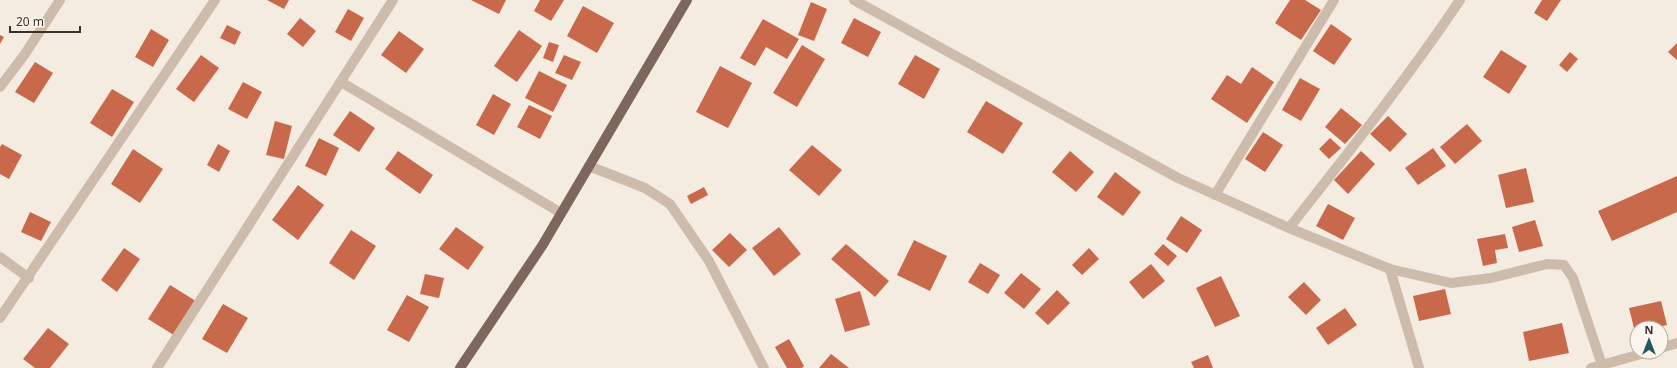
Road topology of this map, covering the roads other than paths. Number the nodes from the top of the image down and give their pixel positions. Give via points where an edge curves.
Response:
1 (60, 0) edge
2 (216, 0) edge
3 (393, 0) edge
4 (687, 0) edge
5 (854, 0) edge
6 (1334, 0) edge
7 (1460, 0) edge
8 (341, 82) junction
9 (0, 87) edge
10 (589, 166) junction
11 (1215, 195) junction
12 (561, 213) junction
13 (1289, 228) junction
14 (0, 257) edge
15 (1390, 269) junction
16 (29, 278) junction
17 (0, 318) edge
18 (1629, 358) edge
19 (1603, 367) edge
20 (157, 368) edge
21 (460, 368) edge
22 (764, 368) edge
23 (1419, 368) edge
24 (1590, 368) edge

1 - 9 street
2 - 16 street
3 - 8 street
4 - 10 main road
5 - 11 street via 1178,178
6 - 11 street
7 - 13 street via 1370,125
8 - 12 street
8 - 20 street
10 - 12 main road
10 - 22 street via 645,188 670,204 709,261
11 - 13 street
12 - 21 main road via 542,246
13 - 15 street
14 - 16 street
15 - 19 street via 1451,283 1491,278 1547,264 1564,265 1573,278
15 - 23 street
16 - 17 street
18 - 19 street
19 - 24 street

